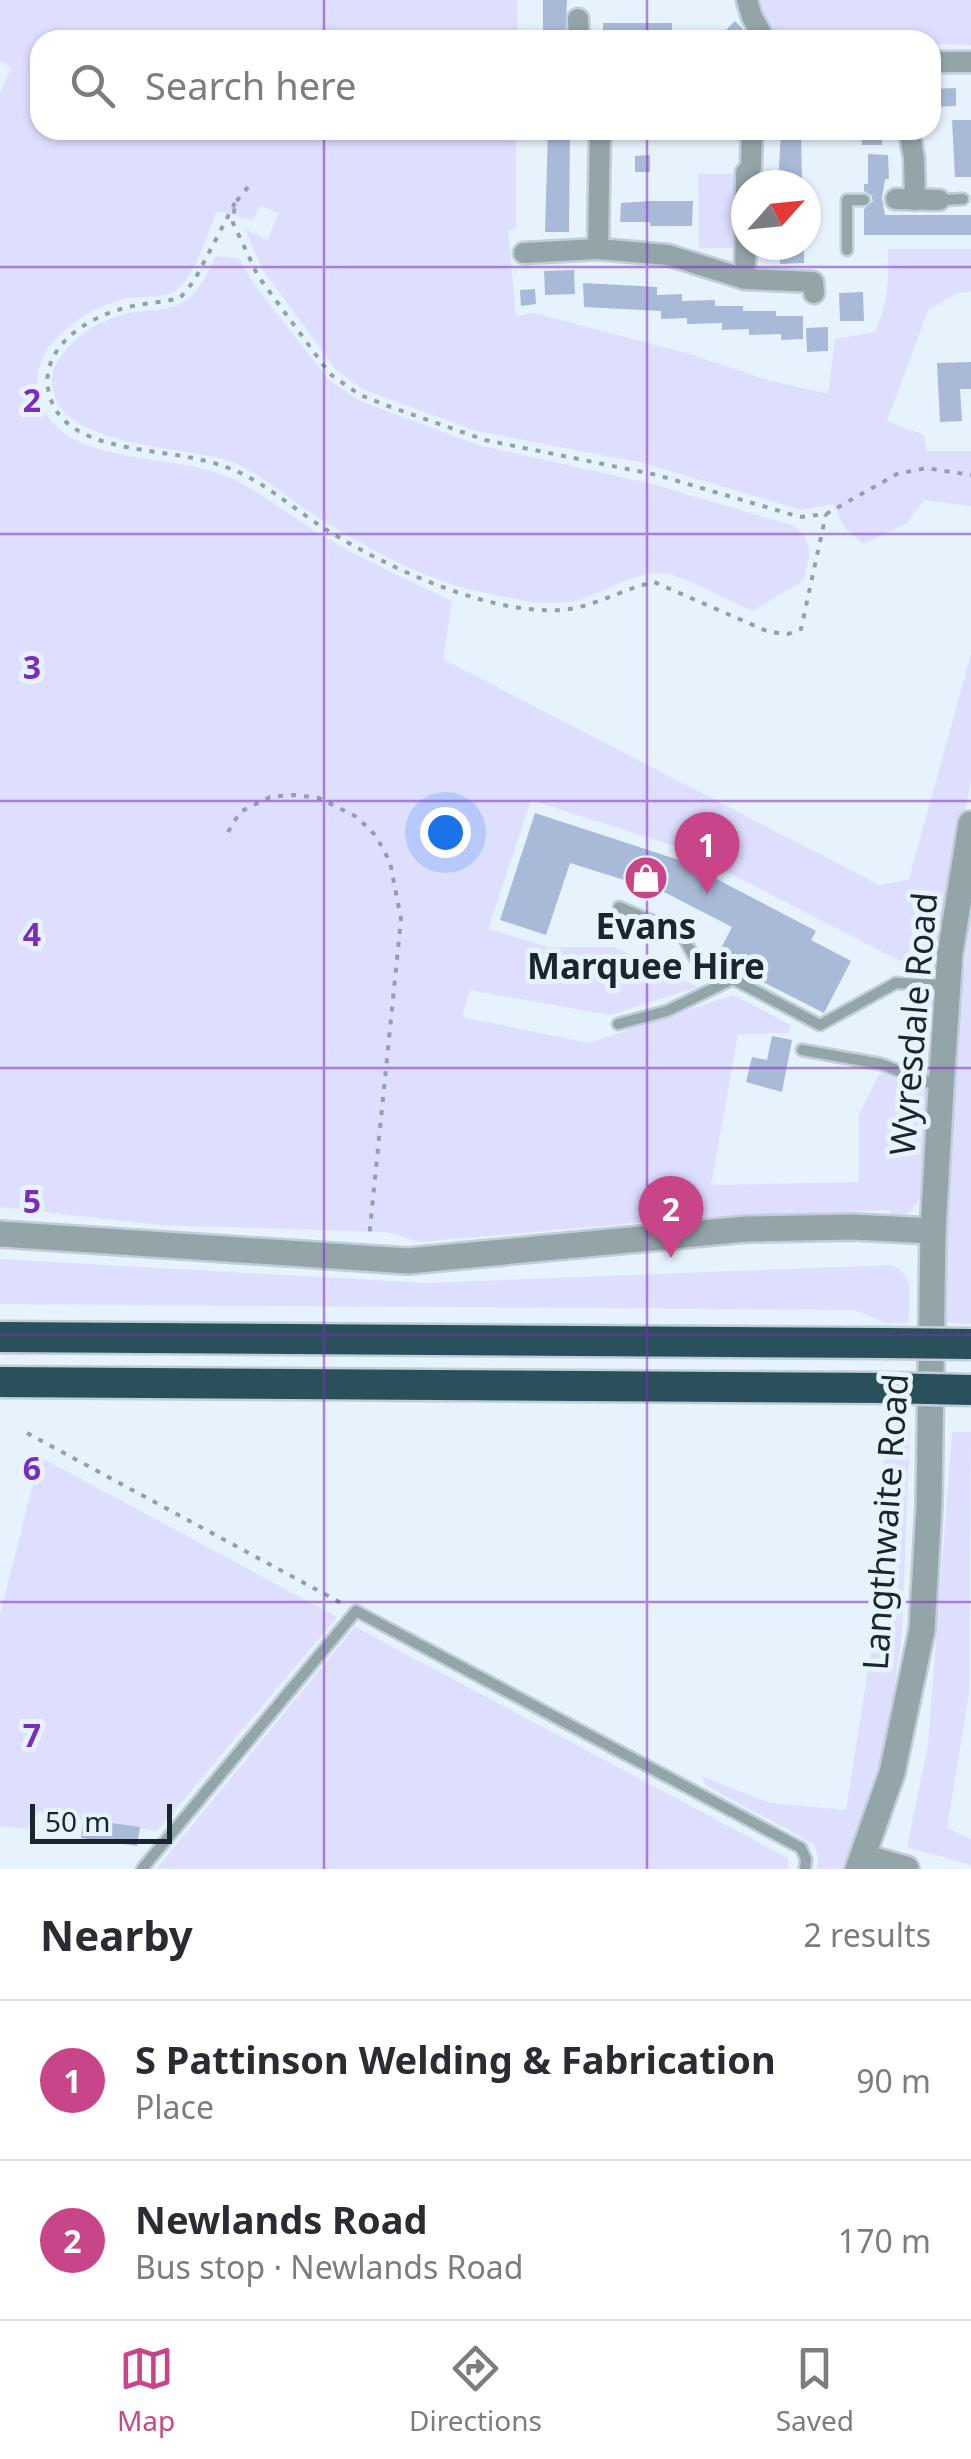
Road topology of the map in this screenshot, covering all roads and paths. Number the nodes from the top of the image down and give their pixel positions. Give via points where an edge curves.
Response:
1 (747, 0) edge
2 (759, 30) edge
3 (941, 62) edge
4 (971, 62) edge
5 (600, 140) edge
6 (752, 140) edge
7 (911, 140) edge
8 (248, 187) dead end
9 (864, 200) dead end
10 (939, 200) joint
11 (963, 200) dead end
12 (235, 203) junction
13 (598, 249) junction
14 (846, 250) dead end
15 (524, 253) dead end
16 (745, 279) junction
17 (814, 293) dead end
18 (971, 475) edge
19 (826, 514) junction
20 (971, 824) edge
21 (228, 832) dead end
22 (618, 907) dead end
23 (732, 979) junction
24 (948, 986) junction
25 (618, 1024) dead end
26 (802, 1050) dead end
27 (941, 1088) junction
28 (932, 1232) junction
29 (0, 1234) edge
30 (366, 1258) junction
31 (0, 1337) edge
32 (971, 1344) edge
33 (0, 1382) edge
34 (971, 1390) edge
35 (27, 1433) dead end
36 (356, 1612) junction
37 (861, 1863) edge
38 (142, 1869) edge
39 (805, 1869) edge
40 (906, 1869) edge

1 - 2 street
3 - 4 street
5 - 13 street
6 - 16 street
7 - 10 street via 914,158 899,199
8 - 12 path
9 - 14 lane via 847,200
10 - 11 lane
12 - 19 path via 233,223 258,276 330,374 360,395 484,440 657,475 800,517
12 - 19 path via 180,298 96,318 70,334 52,357 44,380 69,427 99,440 235,470 330,532 440,587 542,610 574,608 654,582 769,632 788,634 801,629
13 - 15 street
13 - 16 street via 668,256
16 - 17 street via 814,282
18 - 19 path via 926,468 897,474
20 - 24 street, Wyresdale Road
21 - 30 path via 240,812 270,798 319,798 356,816 390,862 401,919
22 - 23 lane via 681,934 694,957
23 - 24 lane via 820,1025 896,983
23 - 25 lane
24 - 27 street, Wyresdale Road
26 - 27 lane via 881,1064
27 - 28 street, Wyresdale Road
28 - 30 street via 746,1228 408,1260
28 - 37 street, Langthwaite Road via 922,1630 892,1772
29 - 30 street
31 - 32 highway, bridge
33 - 34 highway, bridge
35 - 36 path
36 - 38 lane
36 - 39 lane via 801,1848
37 - 40 street

